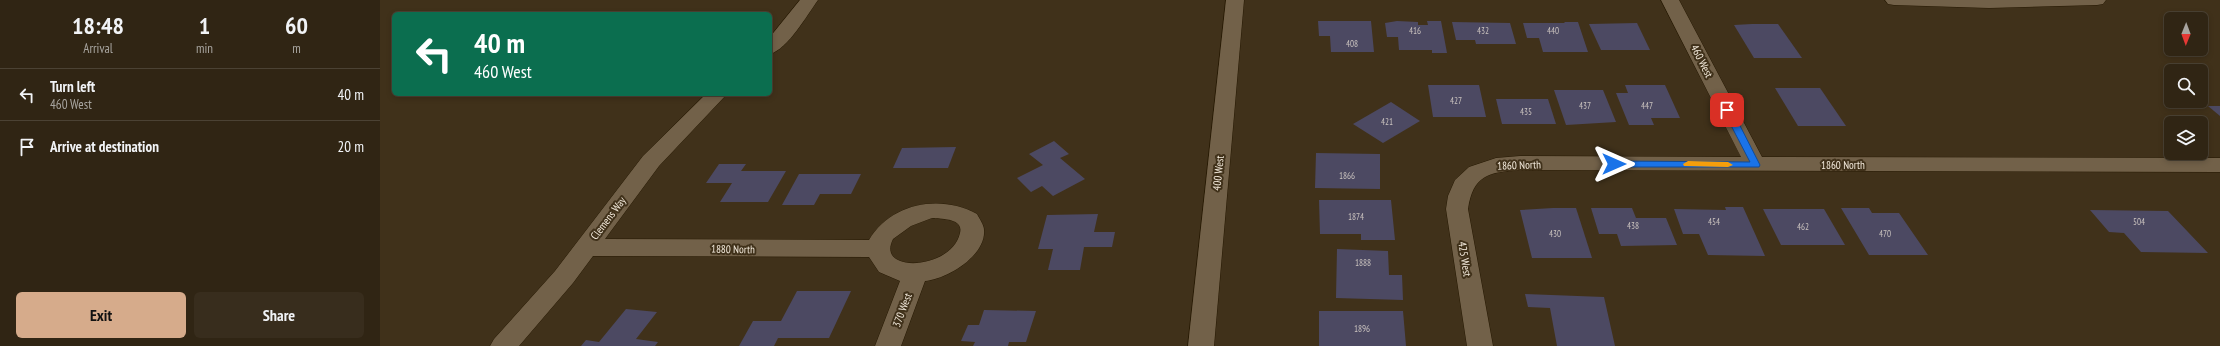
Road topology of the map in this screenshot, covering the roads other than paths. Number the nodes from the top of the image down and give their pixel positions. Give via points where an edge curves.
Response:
1 (809, 0) edge
2 (1235, 0) edge
3 (1670, 0) edge
4 (1894, 0) edge
5 (2098, 0) edge
6 (772, 46) edge
7 (715, 96) edge
8 (1756, 165) junction
9 (2220, 165) edge
10 (1469, 176) joint
11 (586, 247) junction
12 (880, 248) junction
13 (915, 273) junction
14 (503, 346) edge
15 (888, 346) edge
16 (1200, 346) edge
17 (1480, 346) edge

1 - 6 street
2 - 16 street, 400 West
3 - 8 street, 460 West
4 - 5 street via 1989,3
7 - 11 street, Clemens Way via 651,162
8 - 9 street, 1860 North
8 - 10 street, 1860 North via 1520,163 1490,166
10 - 17 street, 425 West via 1462,184 1457,208
11 - 12 street, 1880 North via 847,250
11 - 14 street, Clemens Way
12 - 13 street via 880,256 892,269
12 - 13 street via 888,231 913,215 944,210 964,216 973,229 973,238 962,254 941,268
13 - 15 street, 370 West

